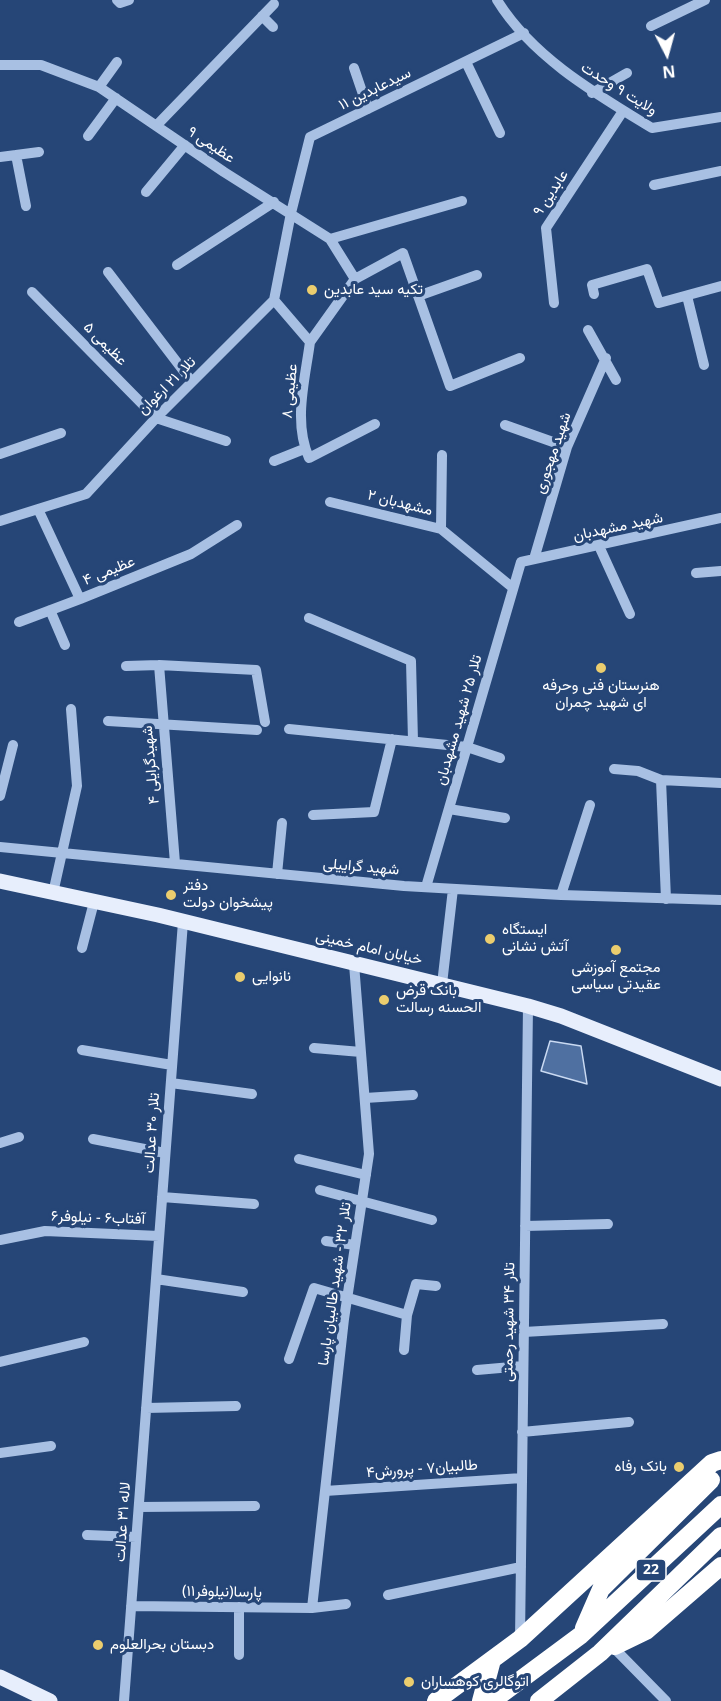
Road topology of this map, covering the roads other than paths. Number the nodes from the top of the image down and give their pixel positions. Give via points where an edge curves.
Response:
1 (497, 0) edge
2 (705, 0) edge
3 (274, 4) dead end
4 (262, 16) junction
5 (651, 26) dead end
6 (273, 27) dead end
7 (524, 33) junction
8 (117, 62) dead end
9 (466, 62) junction
10 (0, 65) edge
11 (354, 68) dead end
12 (627, 73) dead end
13 (99, 87) junction
14 (592, 93) junction
15 (116, 98) junction
16 (368, 109) junction
17 (623, 111) junction
18 (721, 117) edge
19 (156, 126) junction
20 (500, 133) dead end
21 (88, 136) dead end
22 (184, 145) junction
23 (39, 152) dead end
24 (16, 155) junction
25 (0, 157) edge
26 (721, 171) edge
27 (654, 185) dead end
28 (146, 192) dead end
29 (462, 201) dead end
30 (273, 202) junction
31 (26, 206) dead end
32 (291, 213) junction
33 (330, 239) junction
34 (177, 266) dead end
35 (108, 272) dead end
36 (477, 275) dead end
37 (355, 279) junction
38 (721, 286) edge
39 (32, 292) dead end
40 (594, 294) dead end
41 (418, 296) junction
42 (687, 296) junction
43 (274, 300) junction
44 (554, 303) dead end
45 (588, 330) dead end
46 (310, 342) junction
47 (520, 358) dead end
48 (606, 358) junction
49 (704, 365) dead end
50 (616, 380) dead end
51 (192, 382) junction
52 (156, 418) junction
53 (375, 424) dead end
54 (505, 424) dead end
55 (61, 433) dead end
56 (226, 441) dead end
57 (567, 447) junction
58 (0, 454) edge
59 (442, 455) dead end
60 (308, 458) junction
61 (274, 461) dead end
62 (330, 502) dead end
63 (38, 509) junction
64 (0, 518) edge
65 (721, 518) edge
66 (237, 525) dead end
67 (441, 529) junction
68 (599, 546) junction
69 (534, 559) junction
70 (521, 562) joint
71 (721, 571) edge
72 (696, 573) dead end
73 (513, 588) junction
74 (80, 598) junction
75 (50, 610) junction
76 (630, 614) dead end
77 (309, 618) dead end
78 (18, 622) dead end
79 (65, 645) dead end
80 (159, 664) junction
81 (126, 666) dead end
82 (71, 709) dead end
83 (108, 721) dead end
84 (162, 726) junction
85 (289, 729) dead end
86 (392, 739) junction
87 (413, 741) junction
88 (12, 745) dead end
89 (467, 747) junction
90 (500, 758) dead end
91 (614, 769) dead end
92 (661, 780) junction
93 (721, 783) edge
94 (0, 796) edge
95 (590, 805) dead end
96 (449, 809) junction
97 (313, 815) dead end
98 (505, 818) dead end
99 (282, 823) dead end
100 (0, 847) edge
101 (61, 854) junction
102 (175, 863) junction
103 (277, 874) junction
104 (0, 881) edge
105 (426, 887) junction
106 (453, 889) junction
107 (53, 893) junction
108 (561, 895) junction
109 (666, 899) junction
110 (721, 900) edge
111 (94, 902) junction
112 (183, 922) junction
113 (82, 948) dead end
114 (354, 964) junction
115 (442, 984) junction
116 (528, 1006) junction
117 (314, 1048) dead end
118 (82, 1050) dead end
119 (361, 1052) junction
120 (172, 1065) junction
121 (721, 1079) edge
122 (171, 1083) junction
123 (252, 1094) dead end
124 (413, 1095) dead end
125 (365, 1098) junction
126 (19, 1137) dead end
127 (93, 1138) dead end
128 (0, 1143) edge
129 (165, 1153) junction
130 (299, 1159) dead end
131 (366, 1175) junction
132 (320, 1190) dead end
133 (162, 1197) junction
134 (362, 1200) junction
135 (254, 1204) dead end
136 (432, 1220) dead end
137 (608, 1224) dead end
138 (525, 1226) junction
139 (159, 1236) junction
140 (0, 1240) edge
141 (326, 1241) dead end
142 (356, 1245) junction
143 (156, 1279) junction
144 (436, 1286) dead end
145 (243, 1292) dead end
146 (348, 1297) junction
147 (407, 1315) junction
148 (663, 1324) dead end
149 (524, 1332) junction
150 (84, 1342) dead end
151 (151, 1346) joint
152 (404, 1350) dead end
153 (289, 1359) dead end
154 (0, 1362) edge
155 (523, 1366) junction
156 (477, 1370) dead end
157 (236, 1406) dead end
158 (146, 1408) junction
159 (629, 1422) dead end
160 (522, 1432) junction
161 (51, 1446) dead end
162 (0, 1453) edge
163 (721, 1460) edge
164 (721, 1470) edge
165 (522, 1478) junction
166 (325, 1491) junction
167 (721, 1505) edge
168 (255, 1506) dead end
169 (139, 1507) junction
170 (87, 1535) dead end
171 (721, 1536) edge
172 (136, 1538) junction
173 (721, 1566) edge
174 (520, 1567) junction
175 (388, 1595) dead end
176 (346, 1604) dead end
177 (131, 1606) junction
178 (238, 1607) junction
179 (312, 1608) junction
180 (581, 1635) junction
181 (520, 1639) junction
182 (606, 1650) junction
183 (239, 1655) dead end
184 (492, 1660) junction
185 (0, 1677) edge
186 (50, 1701) edge
187 (124, 1701) edge
188 (436, 1701) edge
189 (481, 1701) edge
190 (492, 1701) edge
191 (539, 1701) edge
192 (666, 1701) edge

1 - 7 street, ولایت ۹ وحدت via 508,19
2 - 5 street
3 - 4 street
4 - 6 street
4 - 19 street
7 - 9 street, سیدعابدین ۱۱
7 - 14 street, ولایت ۹ وحدت
8 - 13 street
9 - 16 street, سیدعابدین ۱۱
9 - 20 street
10 - 13 street, عظیمی ۹ via 41,65
11 - 16 street
12 - 14 street
13 - 15 street, عظیمی ۹
14 - 17 street, ولایت ۹ وحدت
15 - 19 street, عظیمی ۹
15 - 21 street
16 - 32 street, سیدعابدین ۱۱ via 310,137
17 - 18 street, ولایت ۹ وحدت via 652,128
17 - 44 street, عابدین ۹ via 546,228
19 - 22 street, عظیمی ۹
22 - 28 street
22 - 30 street, عظیمی ۹
23 - 24 street
24 - 25 street
24 - 31 street
26 - 27 street
29 - 33 street
30 - 32 street, عظیمی ۹
30 - 34 street
32 - 33 street, عظیمی ۹
32 - 43 street
33 - 37 street
35 - 51 street
36 - 41 street
37 - 41 street via 403,254
37 - 46 street
38 - 42 street
39 - 52 street, عظیمی ۵
40 - 42 street via 592,285 647,269 659,303
41 - 47 street via 450,386
42 - 49 street
43 - 46 street
43 - 51 street, تلار ۲۱ ارغوان
45 - 48 street
46 - 60 street, عظیمی ۸ via 300,418
48 - 50 street
48 - 57 street, شهید مهجوری
51 - 52 street, تلار ۲۱ ارغوان
52 - 56 street
52 - 63 street, تلار ۲۱ ارغوان via 86,494
53 - 60 street
54 - 57 street
55 - 58 street
57 - 69 street, شهید مهجوری
59 - 67 street
60 - 61 street
62 - 67 street, مشهدبان ۲
63 - 64 street, تلار ۲۱ ارغوان
63 - 74 street, عظیمی ۴
65 - 68 street, شهید مشهدبان
66 - 74 street, عظیمی ۴ via 191,554
67 - 73 street, مشهدبان ۲
68 - 69 street, شهید مشهدبان
68 - 76 street
69 - 70 street, شهید مشهدبان
70 - 73 street, تلار ۲۵ شهید مشهدبان
71 - 72 street
73 - 89 street, تلار ۲۵ شهید مشهدبان
74 - 75 street
75 - 78 street
75 - 79 street
77 - 87 street via 411,661
80 - 81 street
80 - 84 street, شهیدگرایلی ۴
80 - 84 street via 256,670 261,726
82 - 101 street via 78,786
83 - 84 street
84 - 102 street, شهیدگرایلی ۴
85 - 86 street
86 - 87 street
86 - 97 street via 374,812
87 - 89 street
88 - 94 street
89 - 90 street
89 - 96 street, تلار ۲۵ شهید مشهدبان
91 - 92 street via 638,771
92 - 93 street
92 - 109 street
95 - 108 street
96 - 98 street
96 - 105 street, تلار ۲۵ شهید مشهدبان
99 - 103 street
100 - 101 street, شهید گراییلی
101 - 102 street, شهید گراییلی
101 - 107 street
102 - 103 street, شهید گراییلی
103 - 105 street, شهید گراییلی
104 - 107 main road, خیابان امام خمینی
105 - 106 street, شهید گراییلی
106 - 108 street, شهید گراییلی
106 - 115 street
107 - 111 main road, خیابان امام خمینی
108 - 109 street, شهید گراییلی
109 - 110 street, شهید گراییلی
111 - 112 main road, خیابان امام خمینی
111 - 113 street
112 - 114 main road, خیابان امام خمینی
112 - 120 street, تلار ۳۰ عدالت
114 - 115 main road, خیابان امام خمینی
114 - 119 street, تلار ۳۲ - شهید طالبیان پارسا
115 - 116 main road, خیابان امام خمینی
116 - 121 main road, خیابان امام خمینی
116 - 138 street, تلار ۳۴ شهید رحمتی
117 - 119 street
118 - 120 street
119 - 125 street, تلار ۳۲ - شهید طالبیان پارسا
120 - 122 street, تلار ۳۰ عدالت
122 - 123 street
122 - 129 street, تلار ۳۰ عدالت
124 - 125 street
125 - 131 street, تلار ۳۲ - شهید طالبیان پارسا via 369,1154
126 - 128 street
127 - 129 street
129 - 133 street, تلار ۳۰ عدالت
130 - 131 street
131 - 134 street, تلار ۳۲ - شهید طالبیان پارسا
132 - 134 street
133 - 135 street
133 - 139 street, تلار ۳۰ عدالت
134 - 136 street
134 - 142 street, تلار ۳۲ - شهید طالبیان پارسا
137 - 138 street
138 - 149 street, تلار ۳۴ شهید رحمتی
139 - 140 street, آفتاب۶ - نیلوفر۶ via 45,1231
139 - 143 street, تلار ۳۰ عدالت
141 - 142 street
142 - 146 street, تلار ۳۲ - شهید طالبیان پارسا
143 - 145 street
143 - 151 street, تلار ۳۰ عدالت
144 - 147 street via 416,1284
146 - 147 street
146 - 153 street via 314,1288
146 - 166 street, تلار ۳۲ - شهید طالبیان پارسا
147 - 152 street
148 - 149 street
149 - 155 street, تلار ۳۴ شهید رحمتی
150 - 154 street
151 - 158 street, لاله ۳۱ عدالت
155 - 156 street
155 - 160 street, تلار ۳۴ شهید رحمتی
157 - 158 street
158 - 169 street, لاله ۳۱ عدالت
159 - 160 street
160 - 165 street, تلار ۳۴ شهید رحمتی
161 - 162 street
163 - 181 highway via 712,1463
164 - 180 highway via 601,1589
165 - 166 street, طالبیان۷ - پرورش۴
165 - 174 street, تلار ۳۴ شهید رحمتی
166 - 179 street, تلار ۳۲ - شهید طالبیان پارسا
167 - 180 highway, 22
168 - 169 street
169 - 172 street, لاله ۳۱ عدالت
170 - 172 street
171 - 182 highway, 22
172 - 177 street, لاله ۳۱ عدالت
173 - 182 highway via 646,1631
174 - 175 street
174 - 181 street, تلار ۳۴ شهید رحمتی
176 - 179 street, پارسا(نیلوفر۱۱)
177 - 178 street, پارسا(نیلوفر۱۱)
177 - 187 street, لاله ۳۱ عدالت
178 - 179 street, پارسا(نیلوفر۱۱)
178 - 183 street
180 - 190 highway, 22
181 - 184 highway
182 - 191 highway, 22
182 - 192 street
184 - 188 highway
184 - 189 highway
185 - 186 main road

